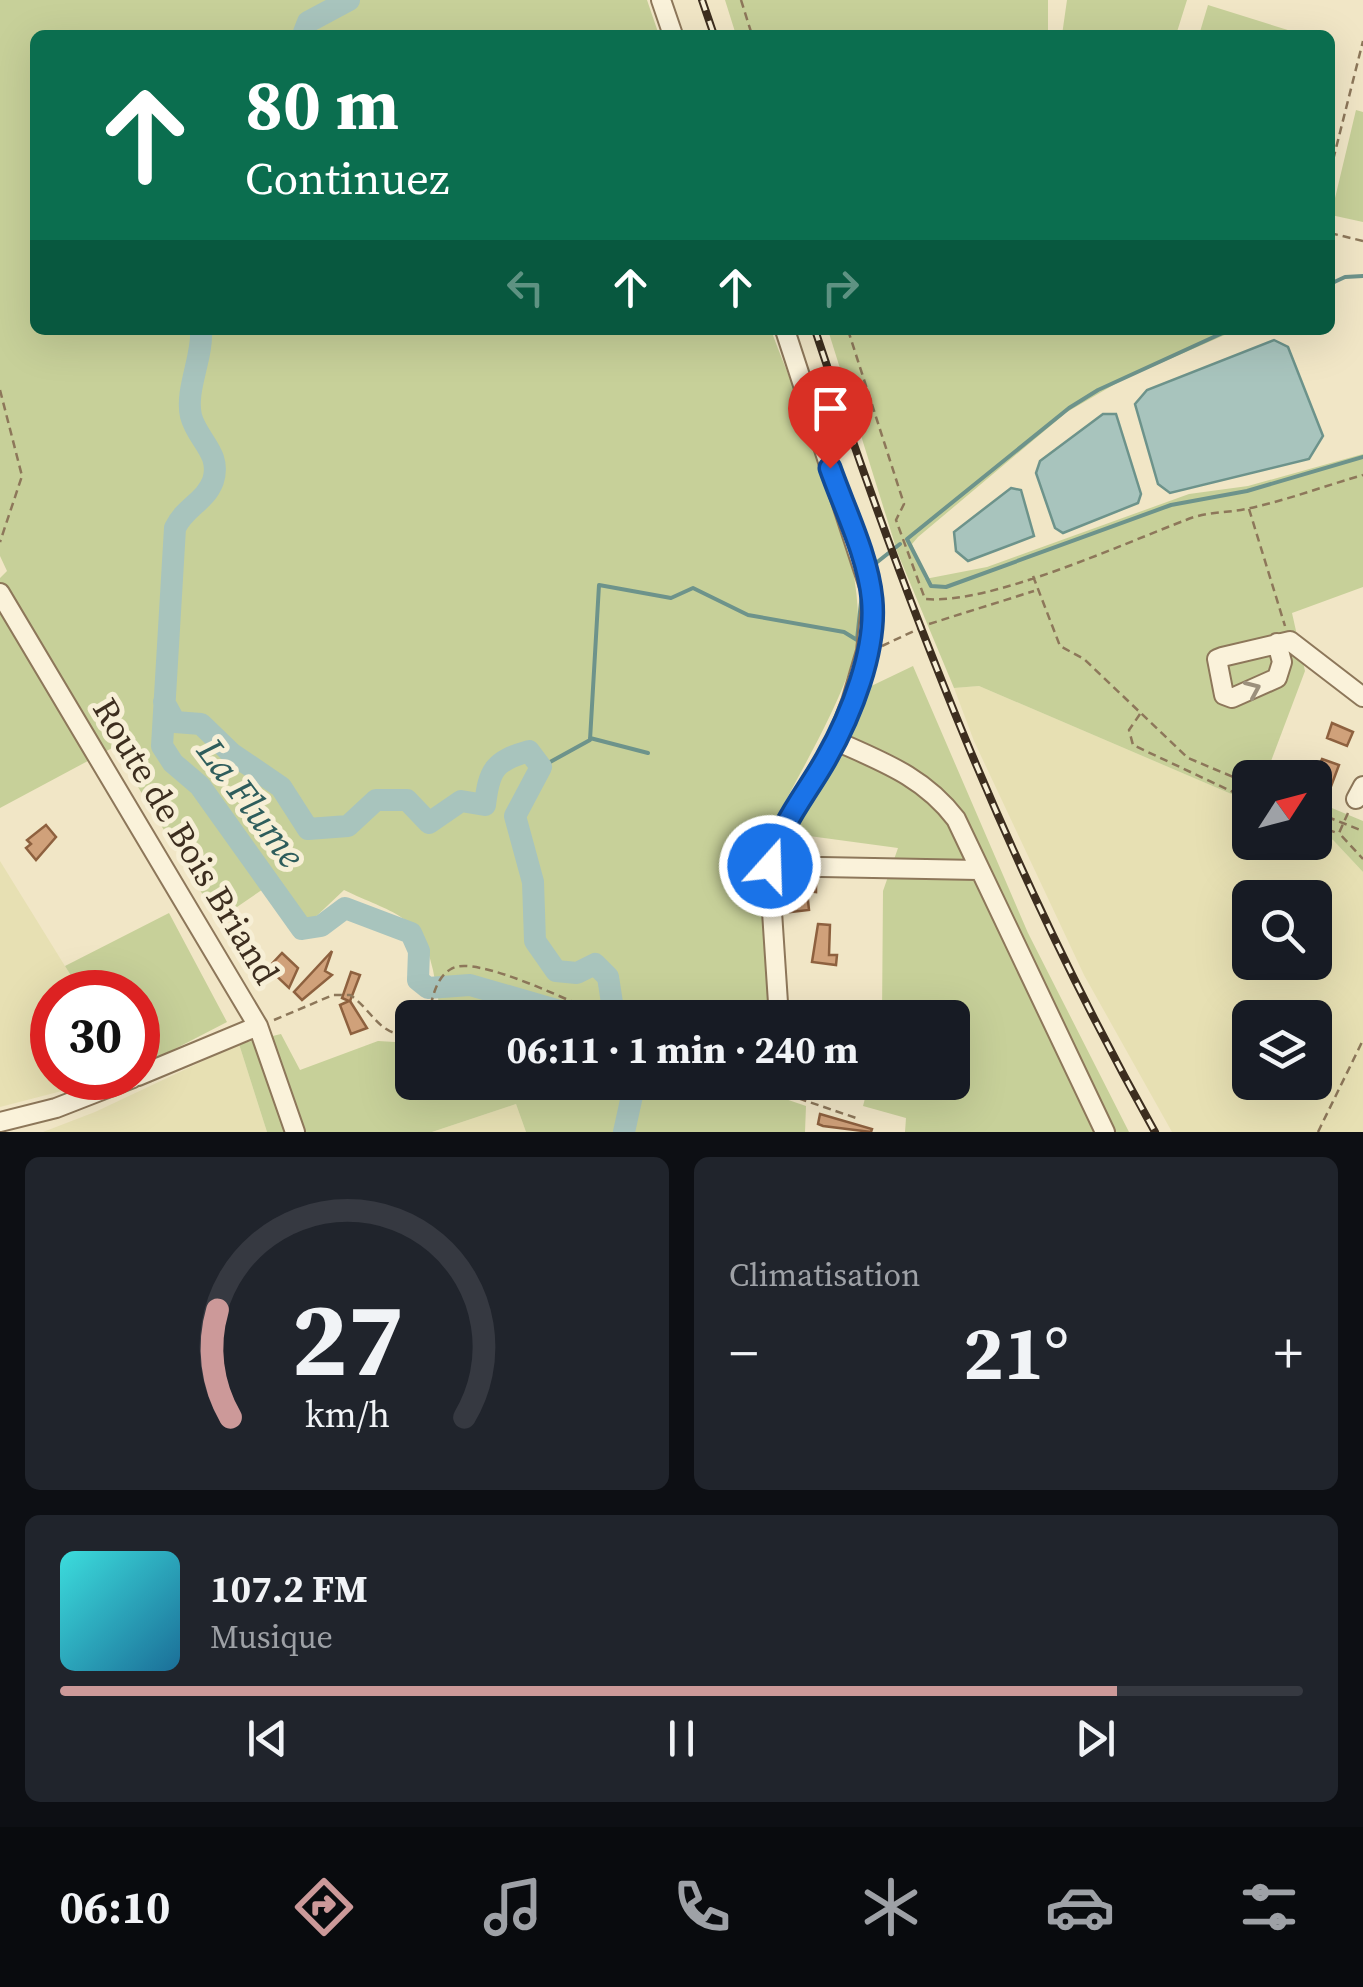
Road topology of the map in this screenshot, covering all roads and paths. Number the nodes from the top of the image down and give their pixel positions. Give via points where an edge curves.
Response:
1 (662, 0) edge
2 (740, 0) edge
3 (671, 30) edge
4 (750, 30) edge
5 (1363, 41) edge
6 (1335, 152) edge
7 (1335, 234) edge
8 (1363, 241) edge
9 (787, 335) edge
10 (850, 335) edge
11 (0, 390) edge
12 (1363, 475) edge
13 (1248, 508) junction
14 (0, 542) edge
15 (1033, 576) junction
16 (1035, 590) junction
17 (0, 593) edge
18 (1283, 642) joint
19 (866, 652) junction
20 (1363, 697) edge
21 (1140, 712) junction
22 (836, 741) junction
23 (1232, 776) edge
24 (1232, 792) edge
25 (1332, 819) edge
26 (1342, 823) junction
27 (1332, 831) edge
28 (1363, 831) edge
29 (1339, 834) junction
30 (1363, 858) edge
31 (770, 866) junction
32 (978, 870) junction
33 (432, 1000) edge
34 (564, 1000) edge
35 (778, 1000) edge
36 (258, 1026) junction
37 (395, 1033) edge
38 (1363, 1040) edge
39 (160, 1066) edge
40 (76, 1100) edge
41 (807, 1100) edge
42 (859, 1120) dead end
43 (0, 1122) edge
44 (295, 1132) edge
45 (1104, 1132) edge
46 (1318, 1132) edge

1 - 3 street
2 - 4 path
5 - 6 path
7 - 8 path
9 - 19 street via 872,596
10 - 15 path via 904,504 896,520 924,598 945,600
11 - 14 path via 22,476
12 - 13 path
13 - 15 path via 1190,518
13 - 18 path
15 - 16 path
16 - 19 path
16 - 21 path via 1060,646 1084,659
17 - 36 street, Route de Bois Briand
18 - 20 street
19 - 22 street
21 - 23 path via 1188,758
21 - 24 path via 1129,730 1133,745
22 - 31 street via 788,815
22 - 32 street via 938,794
25 - 26 path
26 - 28 path
26 - 29 path
27 - 29 path
29 - 30 path
31 - 32 street
31 - 35 street
32 - 45 street
33 - 34 path via 438,982 465,964
36 - 37 path via 333,995 350,995
36 - 39 street
36 - 44 street, Route de Bois Briand
38 - 46 path
40 - 43 street
41 - 42 path

